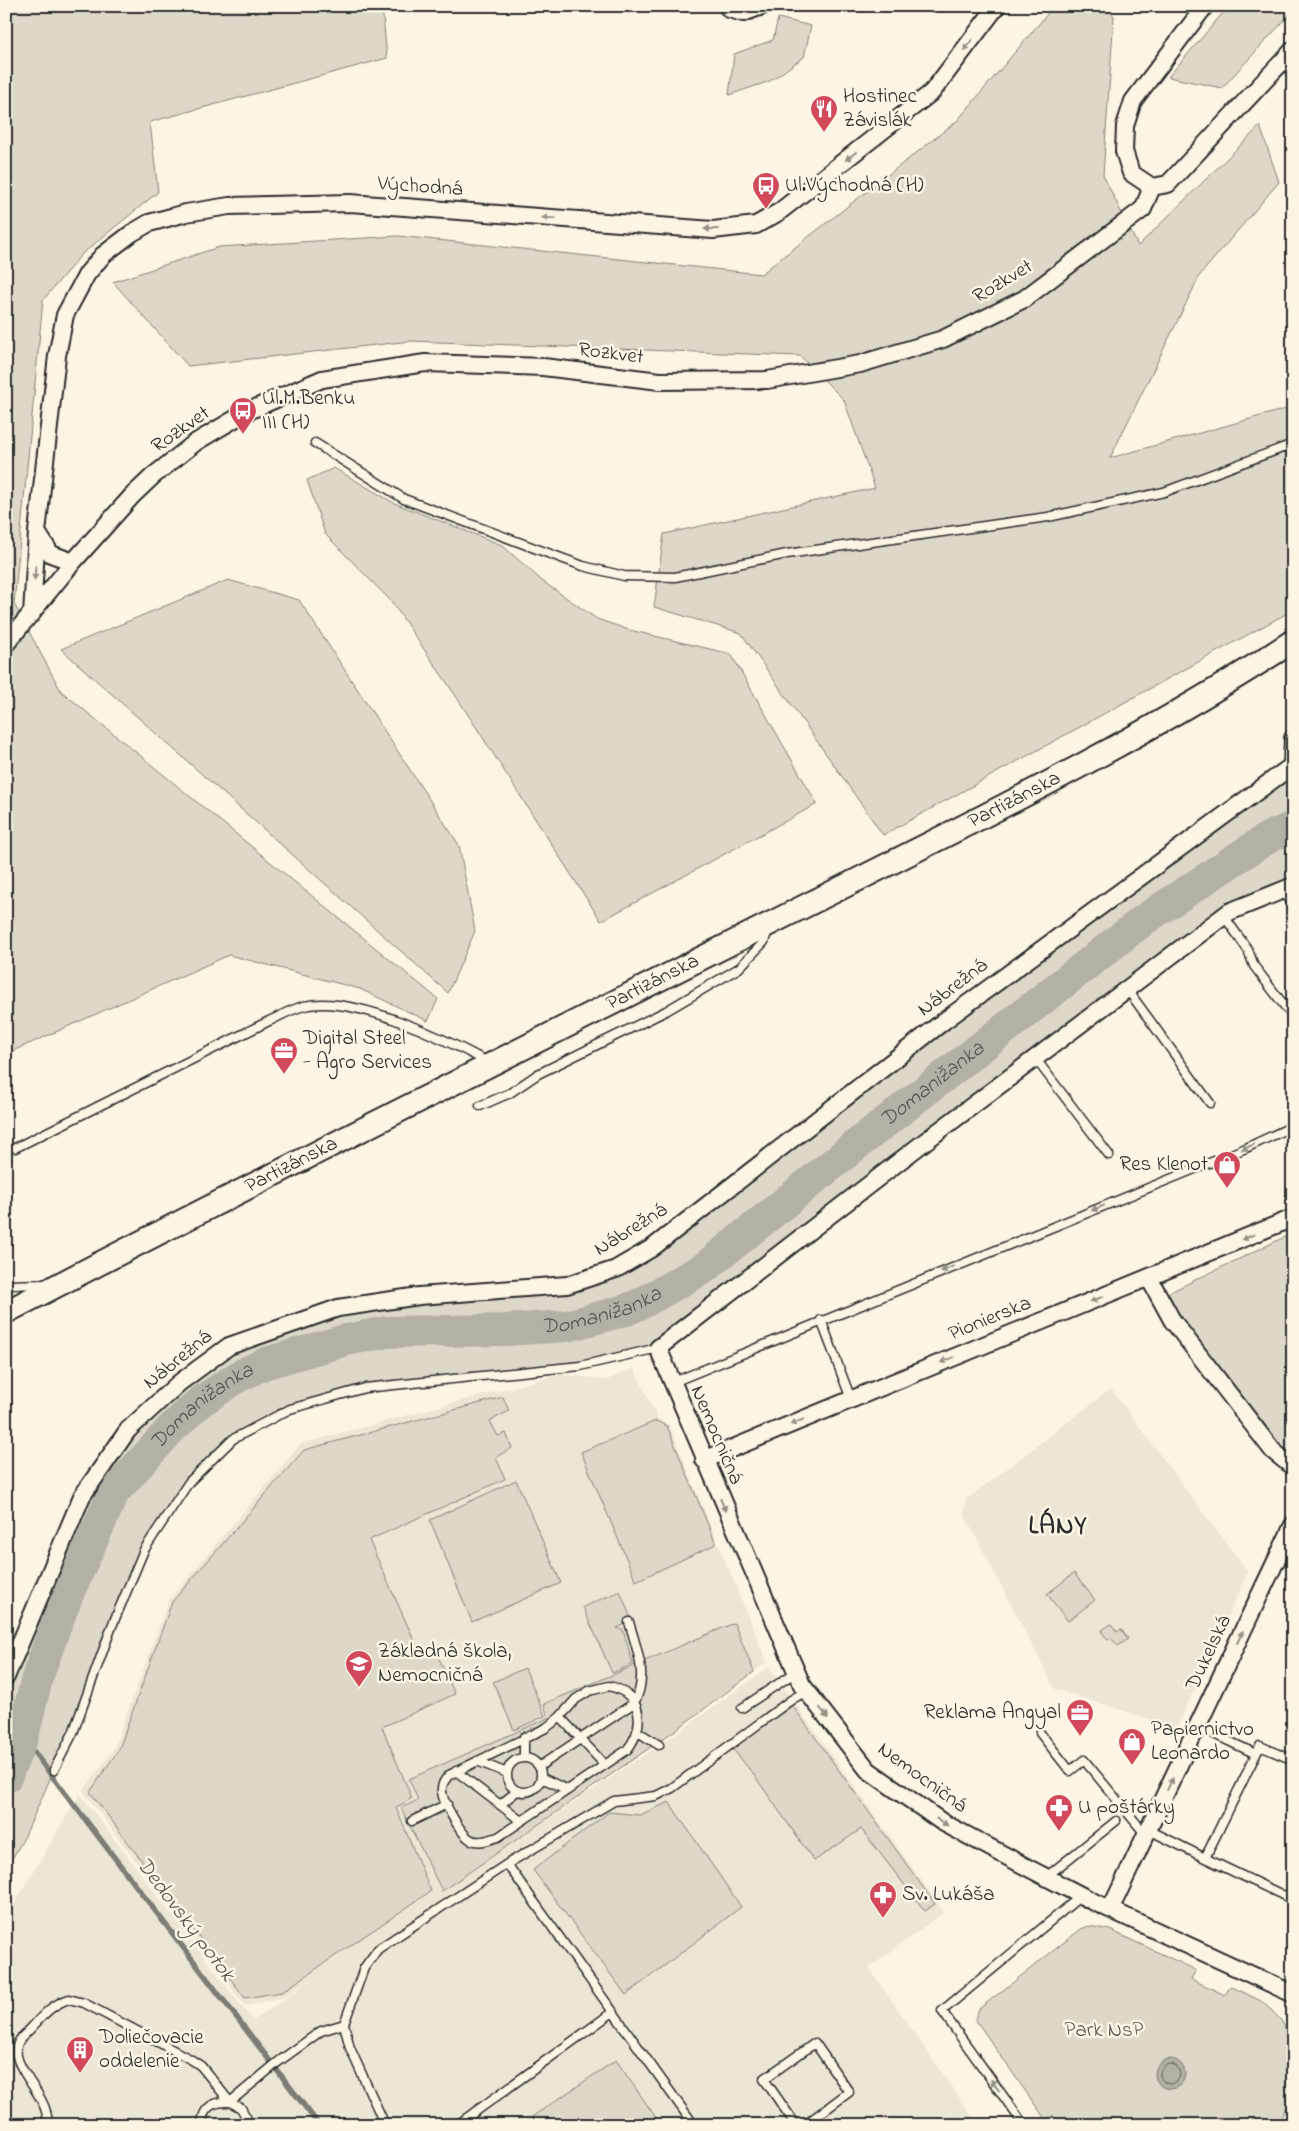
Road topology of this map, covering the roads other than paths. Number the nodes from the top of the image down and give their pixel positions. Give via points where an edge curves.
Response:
1 (762, 6) edge
2 (997, 6) edge
3 (1205, 6) edge
4 (728, 8) edge
5 (1293, 50) edge
6 (1152, 187) junction
7 (315, 443) dead end
8 (1293, 444) edge
9 (38, 532) junction
10 (73, 562) junction
11 (32, 614) junction
12 (1293, 642) edge
13 (6, 644) edge
14 (1293, 738) edge
15 (1292, 766) edge
16 (1288, 888) edge
17 (1293, 904) edge
18 (1224, 916) junction
19 (770, 924) junction
20 (1127, 989) junction
21 (1293, 1017) edge
22 (1035, 1058) junction
23 (492, 1064) junction
24 (1210, 1102) dead end
25 (480, 1106) dead end
26 (1293, 1126) edge
27 (15, 1148) dead end
28 (1109, 1155) dead end
29 (1293, 1218) edge
30 (1149, 1278) junction
31 (62, 1283) junction
32 (6, 1285) edge
33 (6, 1312) edge
34 (822, 1320) junction
35 (658, 1348) junction
36 (671, 1383) junction
37 (851, 1400) junction
38 (704, 1460) junction
39 (1293, 1467) edge
40 (1293, 1525) edge
41 (629, 1622) dead end
42 (796, 1672) junction
43 (6, 1677) edge
44 (806, 1691) junction
45 (634, 1704) junction
46 (742, 1708) dead end
47 (560, 1716) junction
48 (1197, 1726) junction
49 (638, 1732) junction
50 (1040, 1733) dead end
51 (524, 1737) junction
52 (581, 1738) junction
53 (659, 1745) dead end
54 (1256, 1754) junction
55 (524, 1757) junction
56 (1293, 1760) edge
57 (477, 1761) junction
58 (605, 1765) junction
59 (540, 1766) junction
60 (54, 1770) dead end
61 (456, 1772) junction
62 (507, 1773) junction
63 (542, 1778) junction
64 (568, 1790) junction
65 (517, 1791) junction
66 (447, 1804) junction
67 (500, 1805) junction
68 (412, 1821) dead end
69 (521, 1821) junction
70 (1116, 1821) dead end
71 (1147, 1832) junction
72 (1205, 1858) junction
73 (507, 1864) junction
74 (1046, 1877) junction
75 (1082, 1895) junction
76 (1293, 1900) edge
77 (1111, 1908) junction
78 (1293, 1994) edge
79 (613, 2012) junction
80 (344, 2024) junction
81 (230, 2102) junction
82 (47, 2125) edge
83 (202, 2125) edge
84 (248, 2125) edge
85 (385, 2125) edge
86 (457, 2125) edge
87 (694, 2125) edge
88 (796, 2125) edge
89 (805, 2125) edge
90 (1024, 2125) edge

1 - 4 street via 743,12
2 -> 9 street, Východná via 932,92 779,212 756,225 712,230 350,203 229,206 186,213 149,224 132,233 103,255 87,274 66,315 57,356
3 - 6 street via 1133,101 1125,126 1124,151 1131,173
5 - 6 street via 1168,184
6 - 10 street, Rozkvet via 1143,209 1024,299 942,339 860,364 767,380 660,381 542,367 425,362 322,379 253,409 196,442 132,496
7 - 8 lane via 404,499 553,555 624,576 676,577 786,554 1048,517 1164,492
9 - 10 street via 51,554
9 -> 11 street, Východná
10 - 11 street, Rozkvet
11 - 13 street, Rozkvet
12 - 19 main road, Partizánska via 1042,786
14 - 15 street
15 - 43 street, Nábrežná via 944,1021 652,1248 616,1270 567,1286 419,1296 338,1308 230,1346 180,1383 128,1430 82,1496
16 - 17 lane
16 - 18 street
18 - 20 street
18 - 21 lane via 1248,950 1254,966
19 - 23 main road, Partizánska
19 - 25 lane via 764,942 739,968 666,1011
20 - 22 street
20 - 24 lane
22 - 28 lane
22 - 35 street
23 - 27 lane via 449,1041 376,1014 335,1004 304,1006
23 - 31 main road, Partizánska
26 -> 34 lane
29 -> 30 street, Pionierska
30 -> 37 street, Pionierska
30 - 39 street via 1172,1320 1273,1451
31 - 32 lane
31 - 33 main road, Partizánska
34 - 36 lane
34 - 37 lane
35 - 36 street, Nemocničná
35 - 60 lane via 580,1366 365,1388 290,1409 233,1439 189,1482 144,1550 73,1733
36 - 38 street, Nemocničná
37 -> 38 street, Pionierska
38 -> 42 street, Nemocničná
48 -> 40 street, Dukelská
41 - 45 lane via 642,1677
42 - 44 street, Nemocničná
42 - 46 lane
44 - 73 lane via 672,1788 656,1796 614,1801
44 -> 74 street, Nemocničná via 868,1770 942,1822
45 - 47 lane via 624,1693 609,1686 576,1698
45 - 49 lane via 639,1713
45 - 52 lane
47 - 51 lane via 546,1728
47 - 52 lane
48 - 54 lane
71 -> 48 street, Dukelská
49 - 53 lane
49 - 58 lane via 627,1750
50 - 71 lane via 1070,1771 1084,1760
51 - 55 lane
51 - 57 lane
52 - 58 lane
52 - 59 lane
54 - 56 lane via 1260,1746
54 - 72 lane
55 - 59 lane via 533,1759
55 - 62 lane via 512,1762
57 - 61 lane
57 - 62 lane
58 - 64 lane
59 - 63 lane
61 - 66 lane via 443,1782 442,1793
61 - 67 lane
62 - 65 lane via 508,1780
63 - 64 lane
63 - 65 lane via 530,1792
64 - 69 lane
65 - 67 lane
66 - 68 lane
66 - 69 lane via 461,1832 472,1840 498,1837
67 - 69 lane
70 - 74 lane
71 - 72 lane
71 - 77 street, Dukelská
72 - 76 lane
73 - 79 lane
73 - 80 lane via 378,1949 364,1968
74 - 75 street, Nemocničná
75 - 77 street, Nemocničná
90 -> 75 lane via 942,2012
77 - 78 street, Nemocničná
79 - 86 lane
79 - 87 lane
80 - 81 lane via 321,2032
80 - 85 lane via 350,2048
81 - 82 lane via 201,2066 192,2060 84,2003 69,1999 50,2008 19,2041 16,2052 46,2108
81 - 83 lane via 219,2101 211,2105 202,2118
81 - 84 lane via 242,2108
88 - 89 lane via 764,2079 815,2042 849,2092

